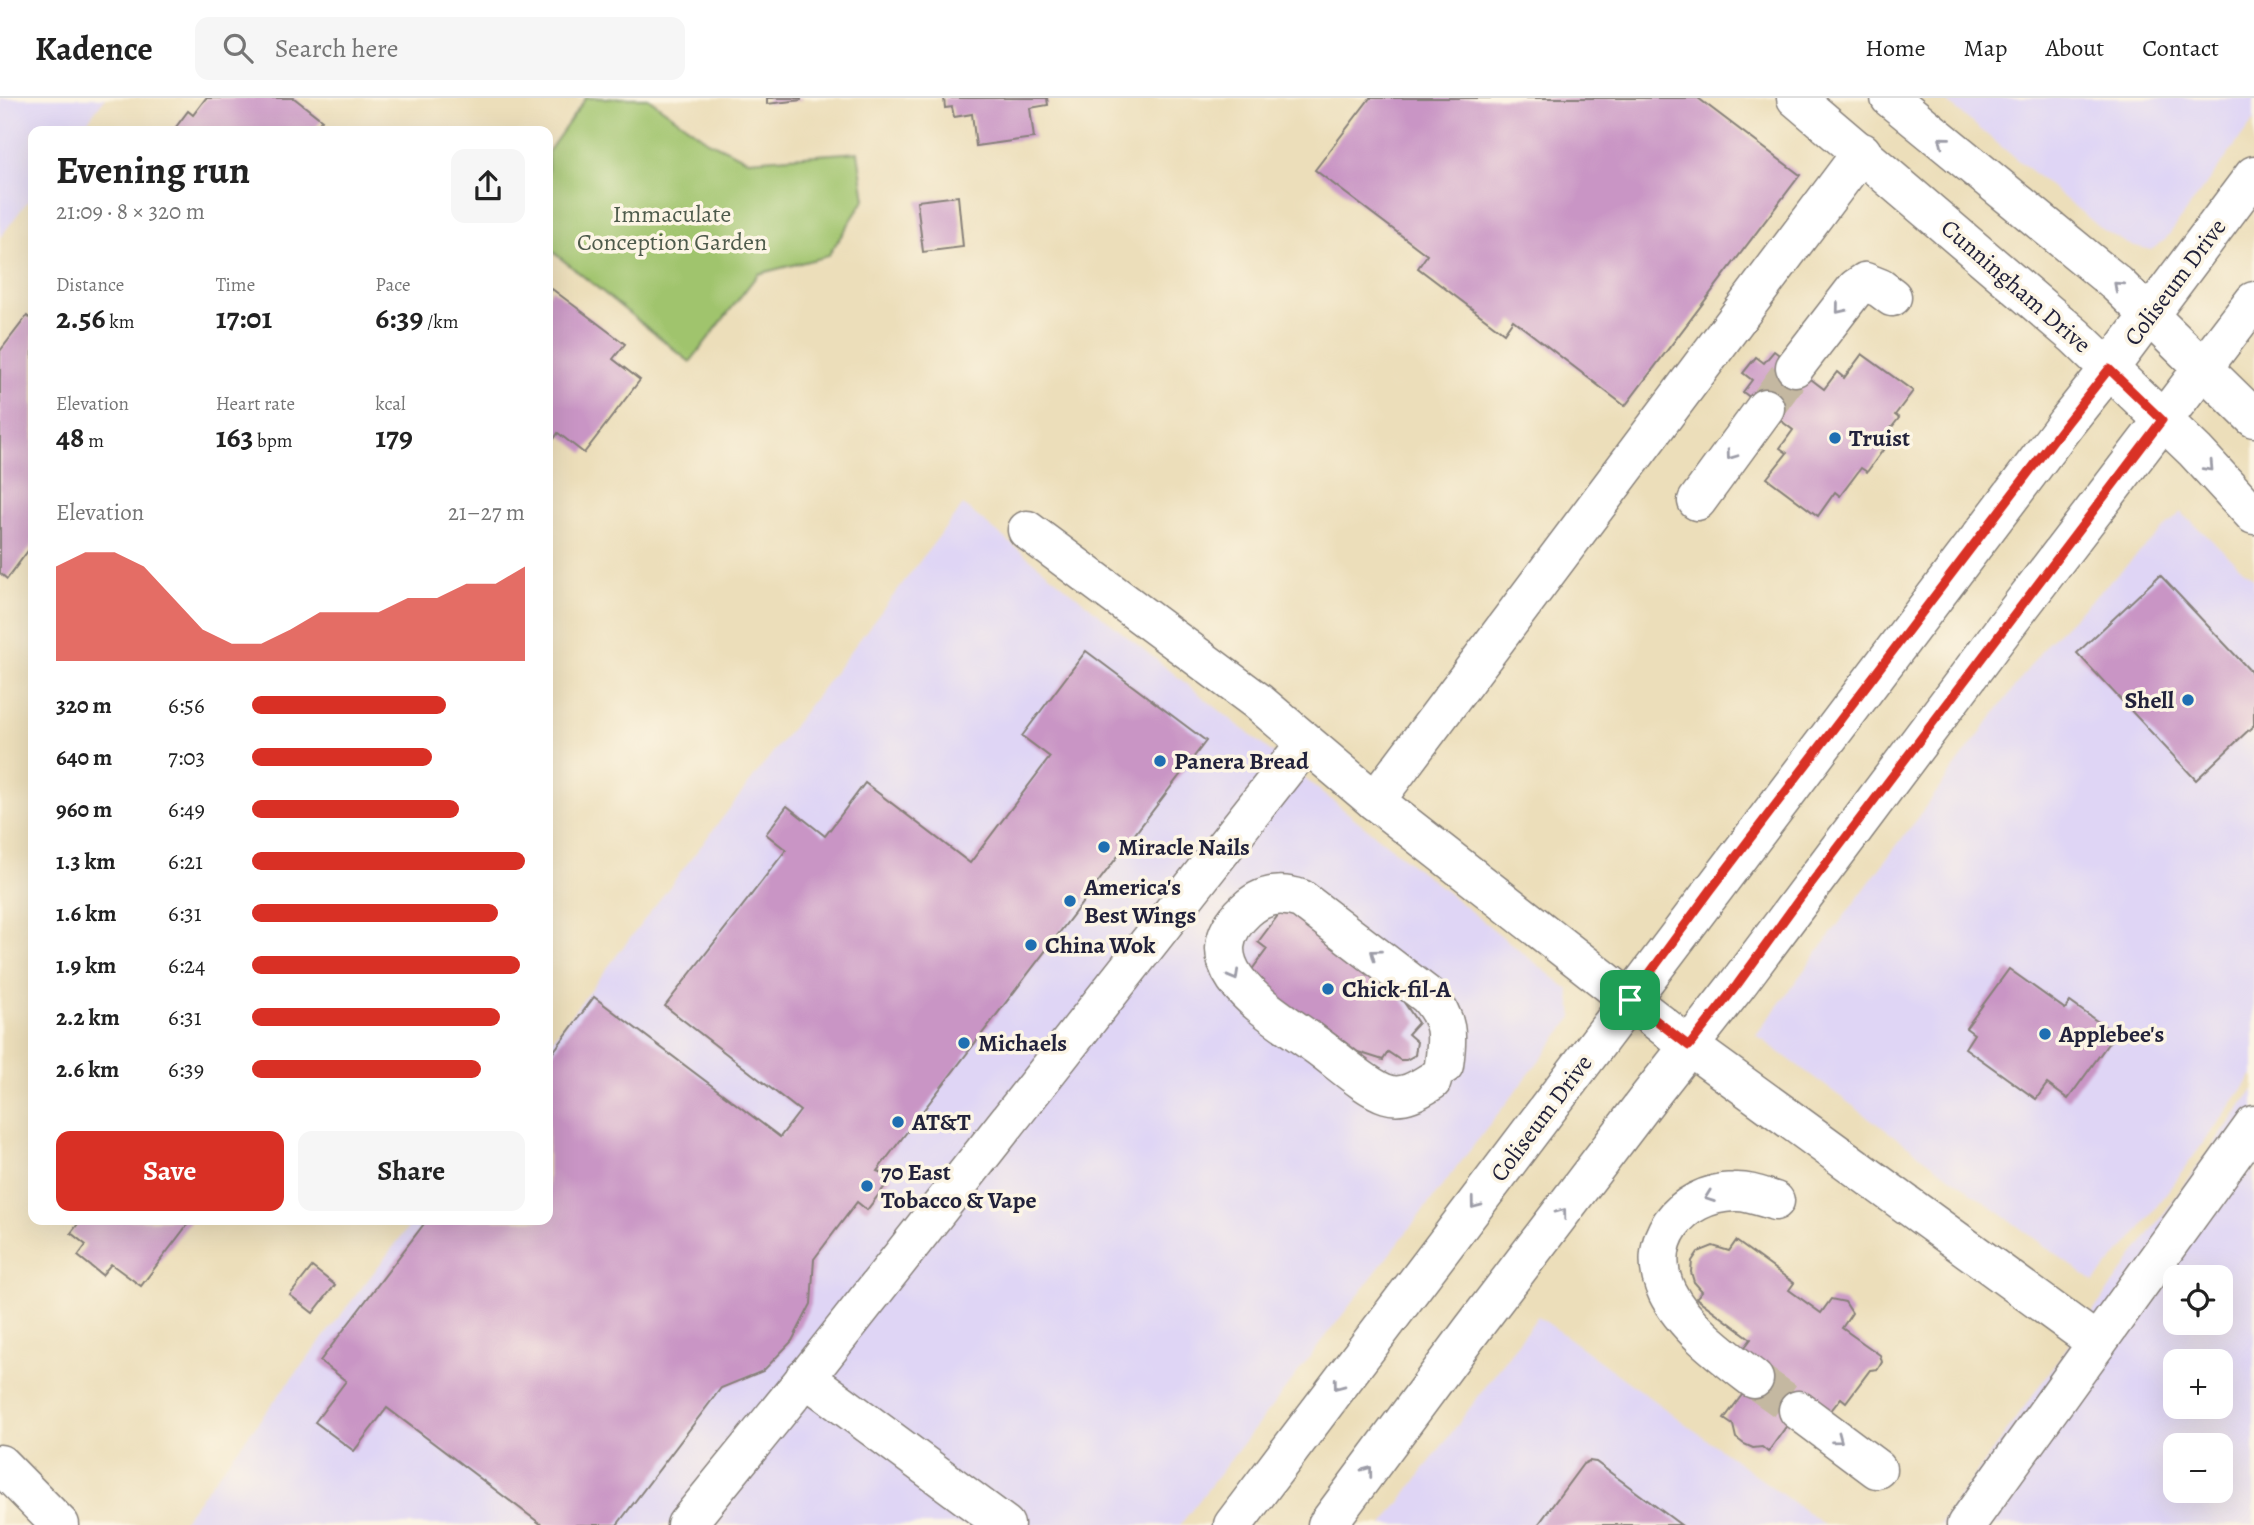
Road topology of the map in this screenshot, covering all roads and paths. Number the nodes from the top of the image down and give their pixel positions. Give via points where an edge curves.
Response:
1 (1796, 98) edge
2 (1890, 98) edge
3 (1861, 152) junction
4 (2254, 175) edge
5 (1892, 297) dead end
6 (2254, 301) edge
7 (2150, 315) junction
8 (1795, 367) tunnel mouth
9 (2203, 367) junction
10 (2109, 369) junction
11 (1765, 408) tunnel mouth
12 (2254, 418) edge
13 (2162, 420) junction
14 (1697, 501) dead end
15 (2254, 515) edge
16 (1027, 530) dead end
17 (1306, 743) junction
18 (1375, 801) junction
19 (1630, 1000) junction
20 (1689, 1046) junction
21 (1438, 1073) joint
22 (2254, 1125) edge
23 (1775, 1201) dead end
24 (2097, 1343) junction
25 (805, 1377) junction
26 (1754, 1379) tunnel mouth
27 (1798, 1410) tunnel mouth
28 (1877, 1469) dead end
29 (5, 1479) edge
30 (60, 1525) edge
31 (686, 1525) edge
32 (1005, 1525) edge
33 (1233, 1525) edge
34 (1327, 1525) edge
35 (1966, 1525) edge

1 - 3 street, Cunningham Drive
7 -> 2 street
3 - 10 street, Cunningham Drive
3 - 18 street
4 - 7 street, Coliseum Drive
5 -> 8 street via 1866,282 1856,288
6 - 9 street
7 - 9 street
7 - 10 street, Coliseum Drive
9 - 12 street
9 - 13 street
10 - 13 street, Cunningham Drive
10 - 19 street, Coliseum Drive
11 -> 14 street
13 -> 15 street, Cunningham Drive
13 - 20 street
16 - 17 street via 1257,701
17 - 18 street
17 - 25 street
18 - 19 street
19 - 20 street
19 -> 33 street, Coliseum Drive
20 - 24 street
34 -> 20 street
21 -> 21 street via 1447,1030 1437,1007 1301,898 1286,894 1261,898 1227,933 1226,961 1240,987 1359,1076 1397,1095
22 - 24 street
23 -> 26 street via 1737,1192 1704,1198 1669,1227 1659,1251 1662,1278 1680,1310 1706,1340
24 - 35 street
25 - 31 street
25 - 32 street
27 -> 28 street
29 - 30 street

